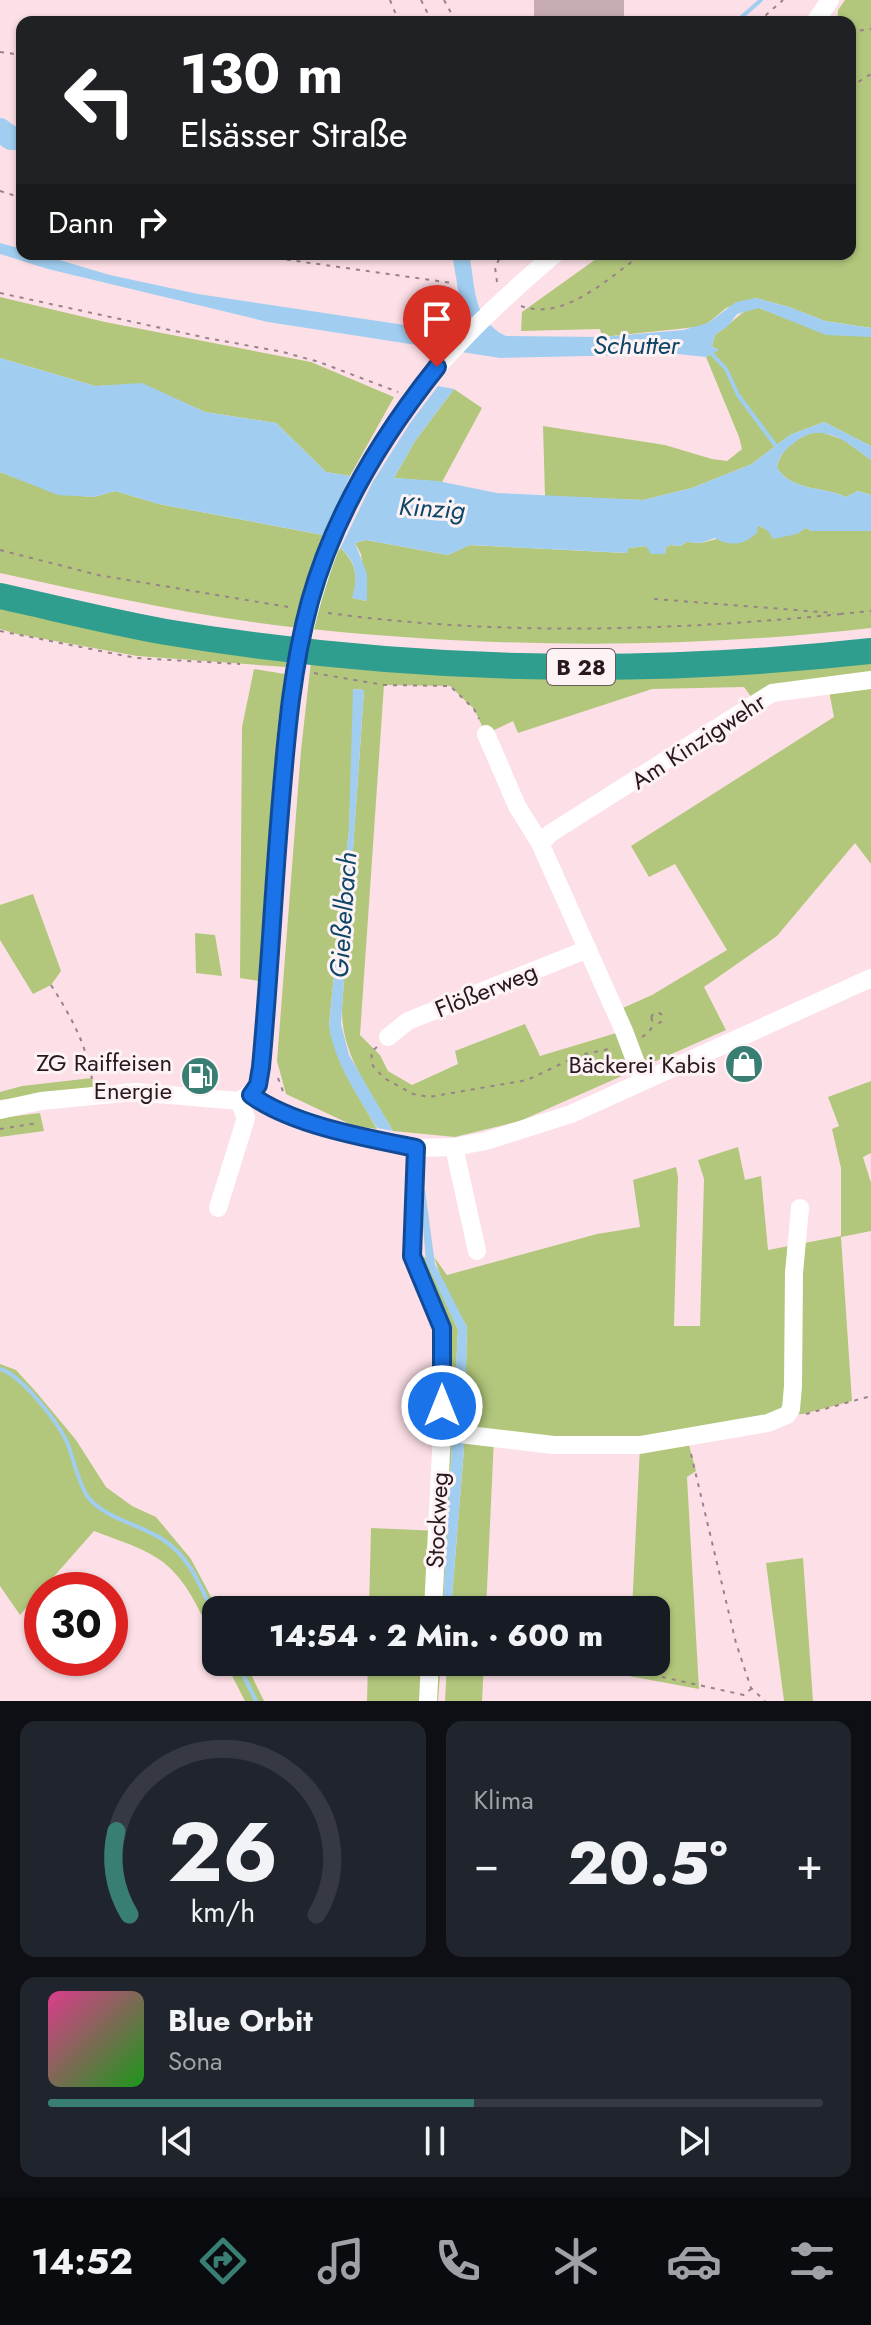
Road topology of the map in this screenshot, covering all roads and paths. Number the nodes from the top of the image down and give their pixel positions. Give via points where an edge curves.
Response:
1 (783, 0) edge
2 (765, 16) edge
3 (289, 260) edge
4 (499, 260) edge
5 (548, 260) edge
6 (633, 260) edge
7 (452, 283) dead end
8 (499, 288) dead end
9 (0, 293) edge
10 (518, 305) dead end
11 (403, 394) dead end
12 (0, 550) edge
13 (0, 582) edge
14 (0, 596) edge
15 (654, 599) dead end
16 (294, 608) dead end
17 (871, 611) edge
18 (322, 612) dead end
19 (841, 614) junction
20 (0, 631) edge
21 (871, 637) edge
22 (871, 651) edge
23 (239, 664) dead end
24 (305, 672) dead end
25 (871, 680) edge
26 (486, 734) joint
27 (540, 843) junction
28 (588, 949) junction
29 (871, 978) edge
30 (51, 985) dead end
31 (655, 1023) dead end
32 (388, 1037) joint
33 (629, 1045) junction
34 (642, 1079) junction
35 (95, 1096) junction
36 (245, 1098) junction
37 (0, 1110) edge
38 (38, 1123) dead end
39 (0, 1129) edge
40 (454, 1147) junction
41 (416, 1148) junction
42 (218, 1208) dead end
43 (800, 1208) dead end
44 (477, 1251) dead end
45 (871, 1396) edge
46 (787, 1415) junction
47 (454, 1434) junction
48 (687, 1437) junction
49 (435, 1596) edge
50 (429, 1676) edge
51 (662, 1677) dead end
52 (751, 1688) junction
53 (428, 1701) edge
54 (765, 1701) edge

1 - 2 path
3 - 7 path
4 - 8 path
5 - 36 street via 437,367 377,448 325,557 292,687 261,1067 258,1085
6 - 10 path via 564,305 537,310
9 - 11 path via 283,352
12 - 16 path via 98,575
13 - 21 highway, B 28 via 161,617 451,648 663,651
14 - 22 highway, B 28 via 178,634 453,665 666,666
15 - 19 path
17 - 19 path
18 - 19 path via 463,625 633,628
20 - 23 path via 136,658
24 - 26 path via 384,685 450,686 474,709
25 - 27 street, Am Kinzigwehr via 772,693
26 - 27 street via 517,806
27 - 28 street
28 - 32 street, Flößerweg via 408,1021
28 - 33 street
29 - 34 street
30 - 35 path via 82,1040
31 - 33 path
32 - 33 path via 371,1052 376,1071 400,1088 429,1097 527,1080 580,1055
33 - 34 street
34 - 40 street via 571,1114
35 - 36 street via 135,1092
35 - 37 street
36 - 41 street via 347,1134
36 - 42 street via 246,1118
38 - 39 path
40 - 41 street
40 - 44 street
41 - 47 street, Stockweg via 412,1256 442,1328
43 - 46 street via 793,1386
45 - 46 path
46 - 48 street
47 - 48 street via 594,1446
47 - 49 street, Stockweg
48 - 52 path
50 - 53 street
51 - 52 path via 744,1695
52 - 54 path

